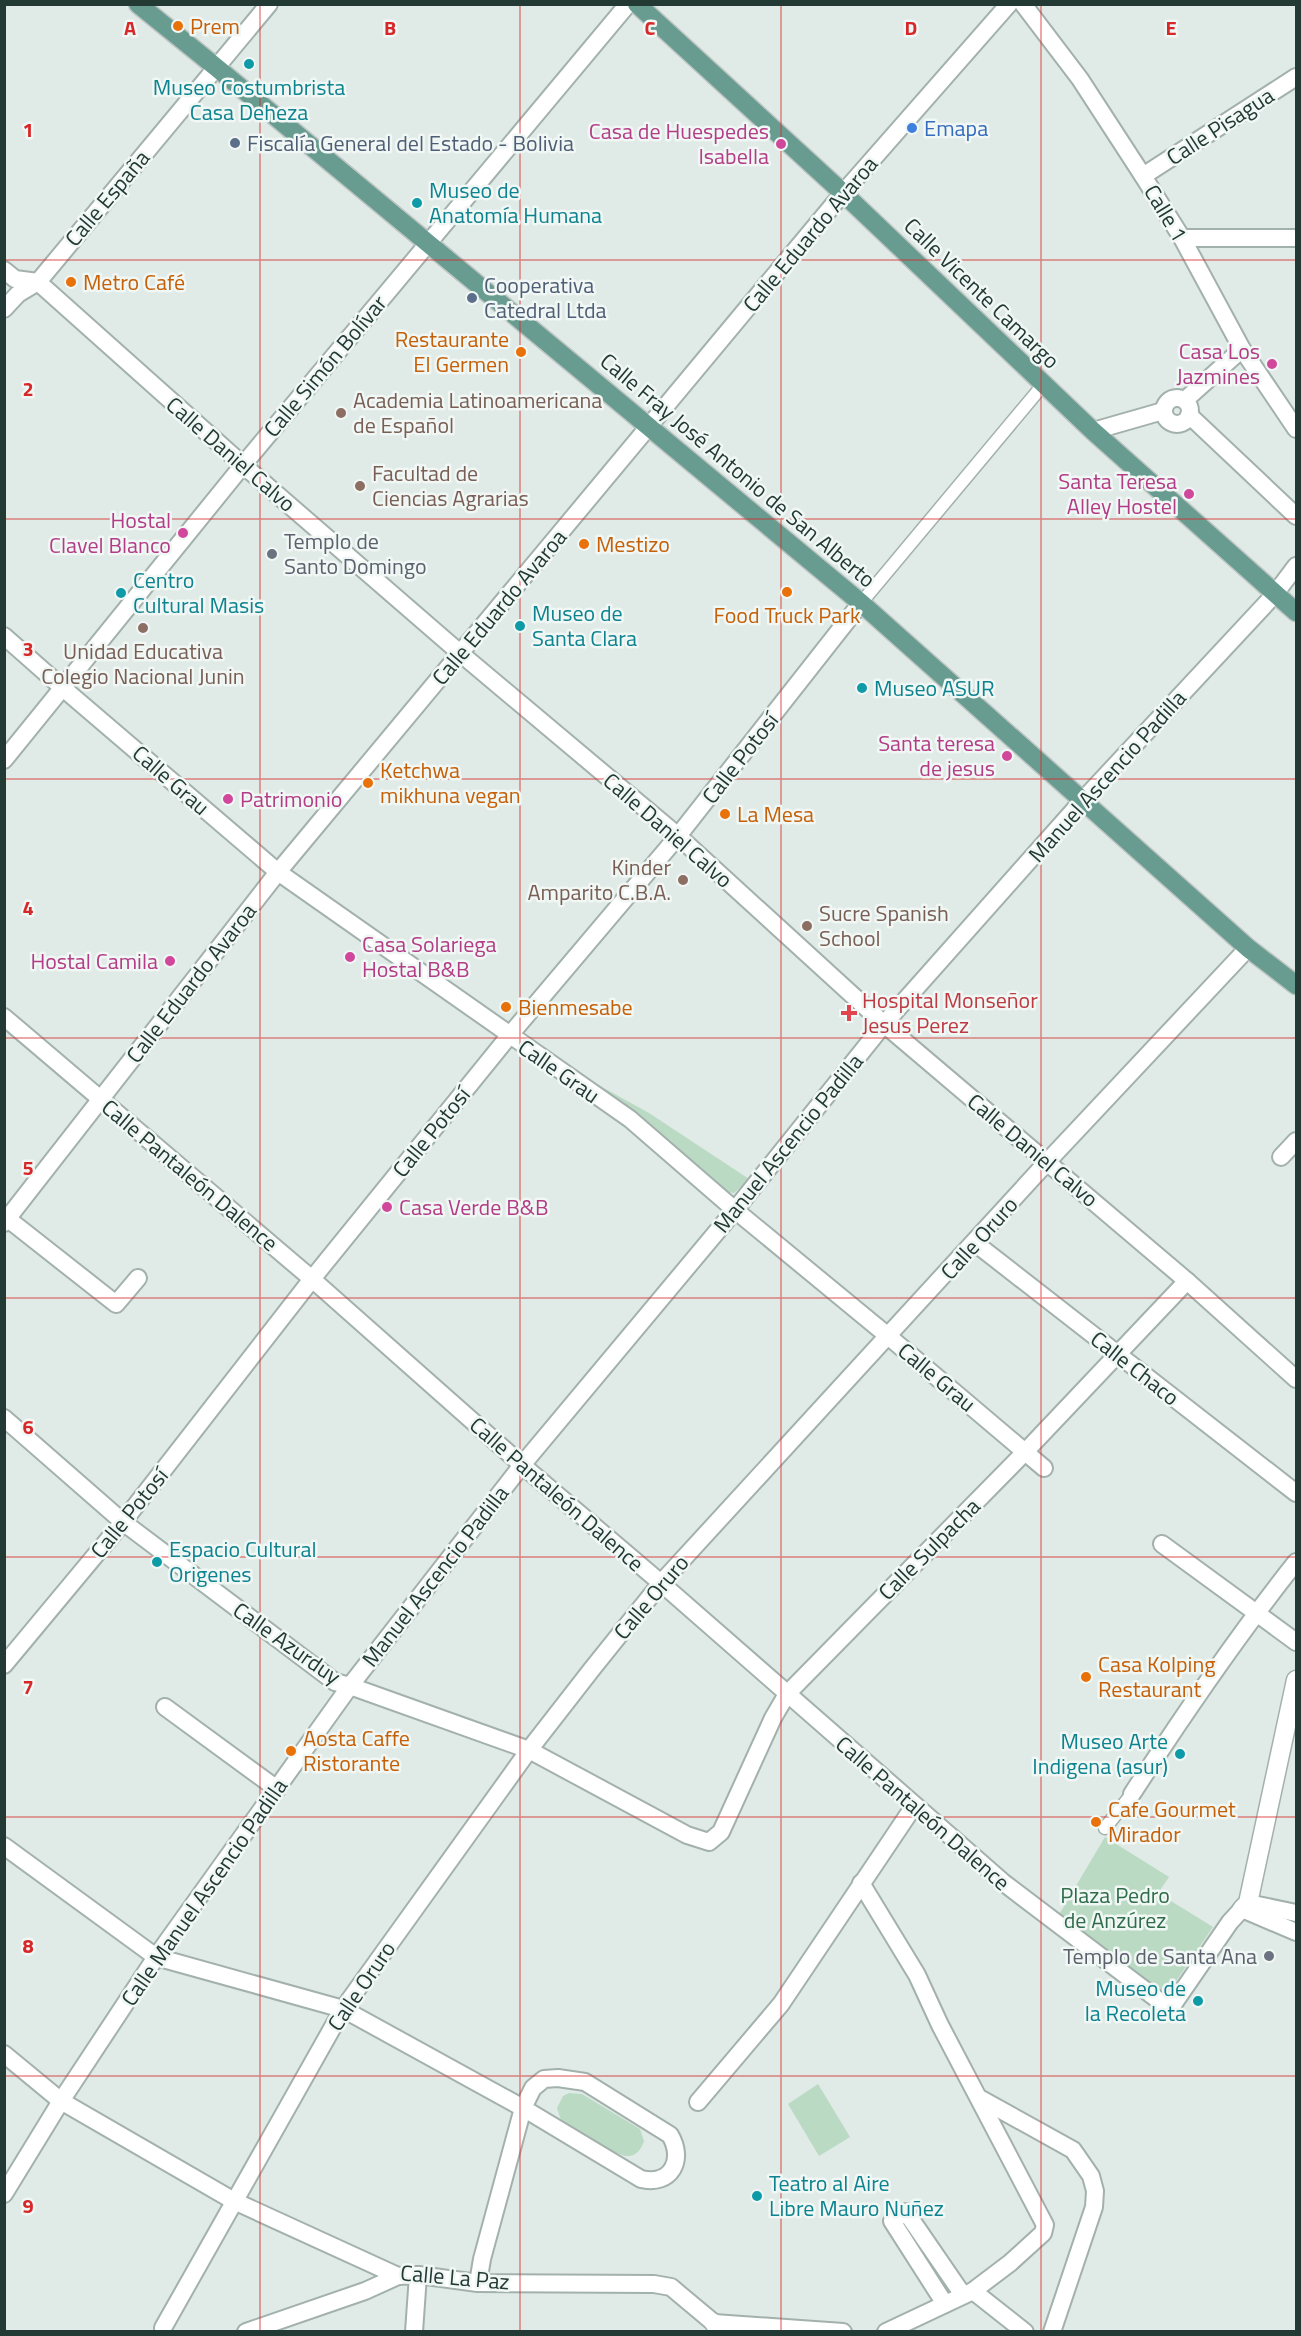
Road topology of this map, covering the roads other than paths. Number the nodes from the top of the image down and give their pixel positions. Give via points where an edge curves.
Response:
1 (138, 4) edge
2 (269, 4) edge
3 (628, 4) edge
4 (637, 4) edge
5 (1009, 4) edge
6 (1023, 4) edge
7 (217, 68) junction
8 (1296, 76) edge
9 (1143, 176) junction
10 (843, 193) junction
11 (1182, 238) junction
12 (1296, 238) edge
13 (427, 243) junction
14 (4, 270) edge
15 (38, 282) junction
16 (4, 309) edge
17 (1242, 349) junction
18 (1043, 385) junction
19 (1187, 408) junction
20 (650, 428) junction
21 (1296, 429) edge
22 (1093, 431) junction
23 (243, 465) junction
24 (1296, 516) edge
25 (1296, 566) edge
26 (1275, 594) junction
27 (861, 603) junction
28 (1296, 612) edge
29 (4, 636) edge
30 (460, 653) junction
31 (64, 689) junction
32 (4, 760) edge
33 (1083, 800) junction
34 (678, 836) junction
35 (278, 872) junction
36 (1248, 948) junction
37 (1296, 985) edge
38 (4, 1017) edge
39 (884, 1024) junction
40 (509, 1036) junction
41 (100, 1099) junction
42 (1296, 1141) edge
43 (1281, 1157) dead end
44 (1048, 1161) junction
45 (735, 1210) junction
46 (6, 1221) edge
47 (975, 1243) junction
48 (138, 1278) dead end
49 (312, 1279) junction
50 (1187, 1281) junction
51 (888, 1336) junction
52 (1117, 1354) junction
53 (1296, 1379) edge
54 (4, 1418) edge
55 (1025, 1452) junction
56 (522, 1465) junction
57 (1044, 1468) dead end
58 (1296, 1493) edge
59 (123, 1522) junction
60 (1162, 1544) dead end
61 (1296, 1562) edge
62 (661, 1583) junction
63 (1256, 1613) junction
64 (1296, 1642) edge
65 (4, 1665) edge
66 (1296, 1680) edge
67 (350, 1686) junction
68 (787, 1694) junction
69 (165, 1707) dead end
70 (529, 1750) junction
71 (277, 1789) junction
72 (1132, 1794) joint
73 (914, 1806) junction
74 (1105, 1828) dead end
75 (709, 1842) joint
76 (4, 1846) edge
77 (861, 1883) junction
78 (1245, 1906) junction
79 (1296, 1913) edge
80 (1296, 1932) edge
81 (156, 1957) junction
82 (343, 2008) junction
83 (4, 2054) edge
84 (981, 2099) junction
85 (61, 2101) junction
86 (698, 2102) dead end
87 (523, 2108) junction
88 (4, 2194) edge
89 (234, 2201) junction
90 (418, 2275) junction
91 (398, 2276) junction
92 (478, 2283) junction
93 (968, 2293) junction
94 (945, 2304) junction
95 (912, 2326) edge
96 (717, 2327) edge
97 (163, 2328) dead end
98 (892, 2330) edge
99 (246, 2331) edge
100 (414, 2331) edge
101 (843, 2331) edge
102 (1025, 2331) edge
103 (1052, 2331) edge

1 - 7 main road, Calle Fray José Antonio de San Alberto
2 - 7 street, Calle España
3 - 13 street, Calle Simón Bolívar
4 - 10 main road, Calle Vicente Camargo
5 - 10 street, Calle Eduardo Avaroa
6 - 9 street, Calle 1 via 1080,79
7 - 13 main road, Calle Fray José Antonio de San Alberto
7 - 15 street, Calle España
8 - 9 street, Calle Pisagua
9 - 11 street, Calle 1
10 - 18 main road, Calle Vicente Camargo
10 - 20 street, Calle Eduardo Avaroa
11 - 12 street
11 - 17 street, Calle 1
13 - 20 main road, Calle Fray José Antonio de San Alberto
13 - 23 street, Calle Simón Bolívar
14 - 15 street via 15,279
15 - 16 street, Calle España via 18,294
15 - 23 street, Calle Daniel Calvo
17 - 19 street
17 - 21 street, Calle 1
18 - 22 main road, Calle Vicente Camargo
18 - 27 street
19 - 22 street via 1184,422 1174,424 1163,411
19 - 24 street
20 - 27 main road, Calle Fray José Antonio de San Alberto
20 - 30 street, Calle Eduardo Avaroa
22 - 26 main road, Calle Vicente Camargo
23 - 30 street, Calle Daniel Calvo
23 - 31 street, Calle Simón Bolívar
25 - 26 street, Manuel Ascencio Padilla
26 - 28 main road, Calle Vicente Camargo
26 - 33 street, Manuel Ascencio Padilla
27 - 33 main road, Calle Fray José Antonio de San Alberto
27 - 34 street, Calle Potosí
29 - 31 street, Calle Grau
30 - 34 street, Calle Daniel Calvo
30 - 35 street, Calle Eduardo Avaroa
31 - 32 street, Calle Simón Bolívar
31 - 35 street, Calle Grau
33 - 36 main road, Calle Fray José Antonio de San Alberto
33 - 39 street, Manuel Ascencio Padilla
34 - 39 street, Calle Daniel Calvo
34 - 40 street, Calle Potosí
35 - 40 street, Calle Grau
35 - 41 street, Calle Eduardo Avaroa
36 - 37 main road, Calle Fray José Antonio de San Alberto
36 - 44 street, Calle Oruro
38 - 41 street, Calle Pantaleón Dalence
39 - 44 street, Calle Daniel Calvo
39 - 45 street, Manuel Ascencio Padilla
40 - 45 street, Calle Grau via 630,1119
40 - 49 street, Calle Potosí
41 - 46 street, Calle Eduardo Avaroa
41 - 49 street, Calle Pantaleón Dalence
42 - 43 street
44 - 47 street, Calle Oruro
44 - 50 street, Calle Daniel Calvo
45 - 51 street, Calle Grau
45 - 56 street, Manuel Ascencio Padilla
46 - 48 street via 116,1304
47 - 51 street, Calle Oruro
47 - 52 street, Calle Chaco
49 - 56 street, Calle Pantaleón Dalence
49 - 59 street, Calle Potosí
50 - 52 street, Calle Sulpacha
50 - 53 street, Calle Daniel Calvo
51 - 55 street, Calle Grau
51 - 62 street, Calle Oruro
52 - 55 street, Calle Sulpacha
52 - 58 street, Calle Chaco
54 - 59 street, Calle Azurduy
55 - 57 street, Calle Grau
55 - 68 street, Calle Sulpacha
56 - 62 street, Calle Pantaleón Dalence
56 - 67 street, Manuel Ascencio Padilla
59 - 65 street, Calle Potosí
59 - 67 street, Calle Azurduy via 335,1682
60 - 63 street
61 - 63 street
62 - 68 street, Calle Pantaleón Dalence
62 - 70 street, Calle Oruro
63 - 64 street
63 - 72 street
66 - 78 street
67 - 70 street, Calle Azurduy
67 - 71 street, Calle Manuel Ascencio Padilla
68 - 73 street, Calle Pantaleón Dalence
68 - 75 street, Calle Sulpacha via 721,1832
69 - 71 street
70 - 75 street, Calle Azurduy via 687,1835
70 - 82 street, Calle Oruro
71 - 81 street, Calle Manuel Ascencio Padilla
72 - 74 street
73 - 77 street
73 - 78 street, Calle Pantaleón Dalence via 1004,1883 1170,2008
76 - 81 street
77 - 84 street via 917,1975
77 - 86 street via 781,2004
78 - 79 street
78 - 80 street
81 - 82 street
81 - 85 street, Calle Manuel Ascencio Padilla
82 - 87 street
82 - 89 street, Calle Oruro
83 - 85 street, Calle La Paz
84 - 93 street via 1045,2225 1043,2233 1010,2263
84 - 103 street via 1073,2150 1091,2176 1094,2207
85 - 88 street
85 - 89 street, Calle La Paz
87 - 87 street via 533,2088 544,2079 585,2082 670,2135 677,2146 675,2165 661,2178 641,2179
87 - 92 street
89 - 91 street, Calle La Paz
89 - 97 street, Calle Oruro
90 - 91 street, Calle La Paz
90 - 92 street, Calle La Paz
90 - 100 street
91 - 99 street
92 - 96 street, Calle La Paz via 671,2287
93 - 94 street
93 - 94 street via 906,2212 892,2221
93 - 102 street
94 - 95 street
95 - 98 street
96 - 101 street, Calle La Paz

